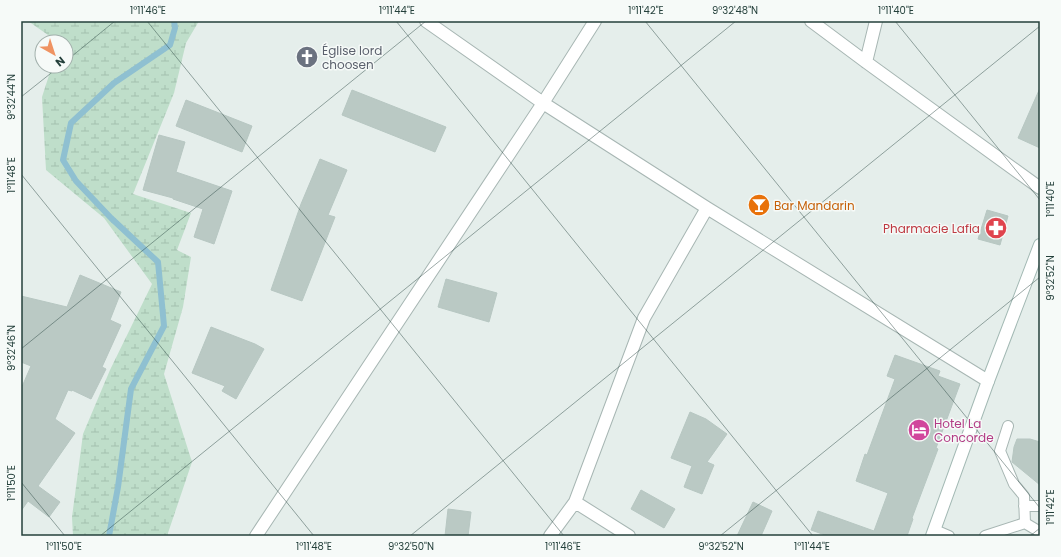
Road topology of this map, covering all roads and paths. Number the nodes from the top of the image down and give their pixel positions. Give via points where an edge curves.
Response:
1 (426, 21) edge
2 (595, 21) edge
3 (811, 21) edge
4 (876, 21) edge
5 (866, 62) junction
6 (543, 103) junction
7 (1040, 188) edge
8 (707, 208) junction
9 (1040, 245) edge
10 (988, 381) junction
11 (1008, 426) dead end
12 (575, 502) junction
13 (1024, 506) junction
14 (1040, 506) edge
15 (1025, 523) junction
16 (1040, 532) edge
17 (933, 533) edge
18 (256, 536) edge
19 (550, 536) edge
20 (628, 536) edge
21 (949, 536) edge
22 (985, 536) edge

1 - 6 street
2 - 6 street
3 - 5 street
4 - 5 street
5 - 7 street
6 - 8 street
6 - 18 street
8 - 10 street
8 - 12 street via 644,318
9 - 10 street
10 - 17 street
11 - 13 lane via 1000,451 1014,484 1024,496
12 - 19 street
12 - 20 street
13 - 14 lane
13 - 15 lane
15 - 16 lane
15 - 22 lane
17 - 21 lane

